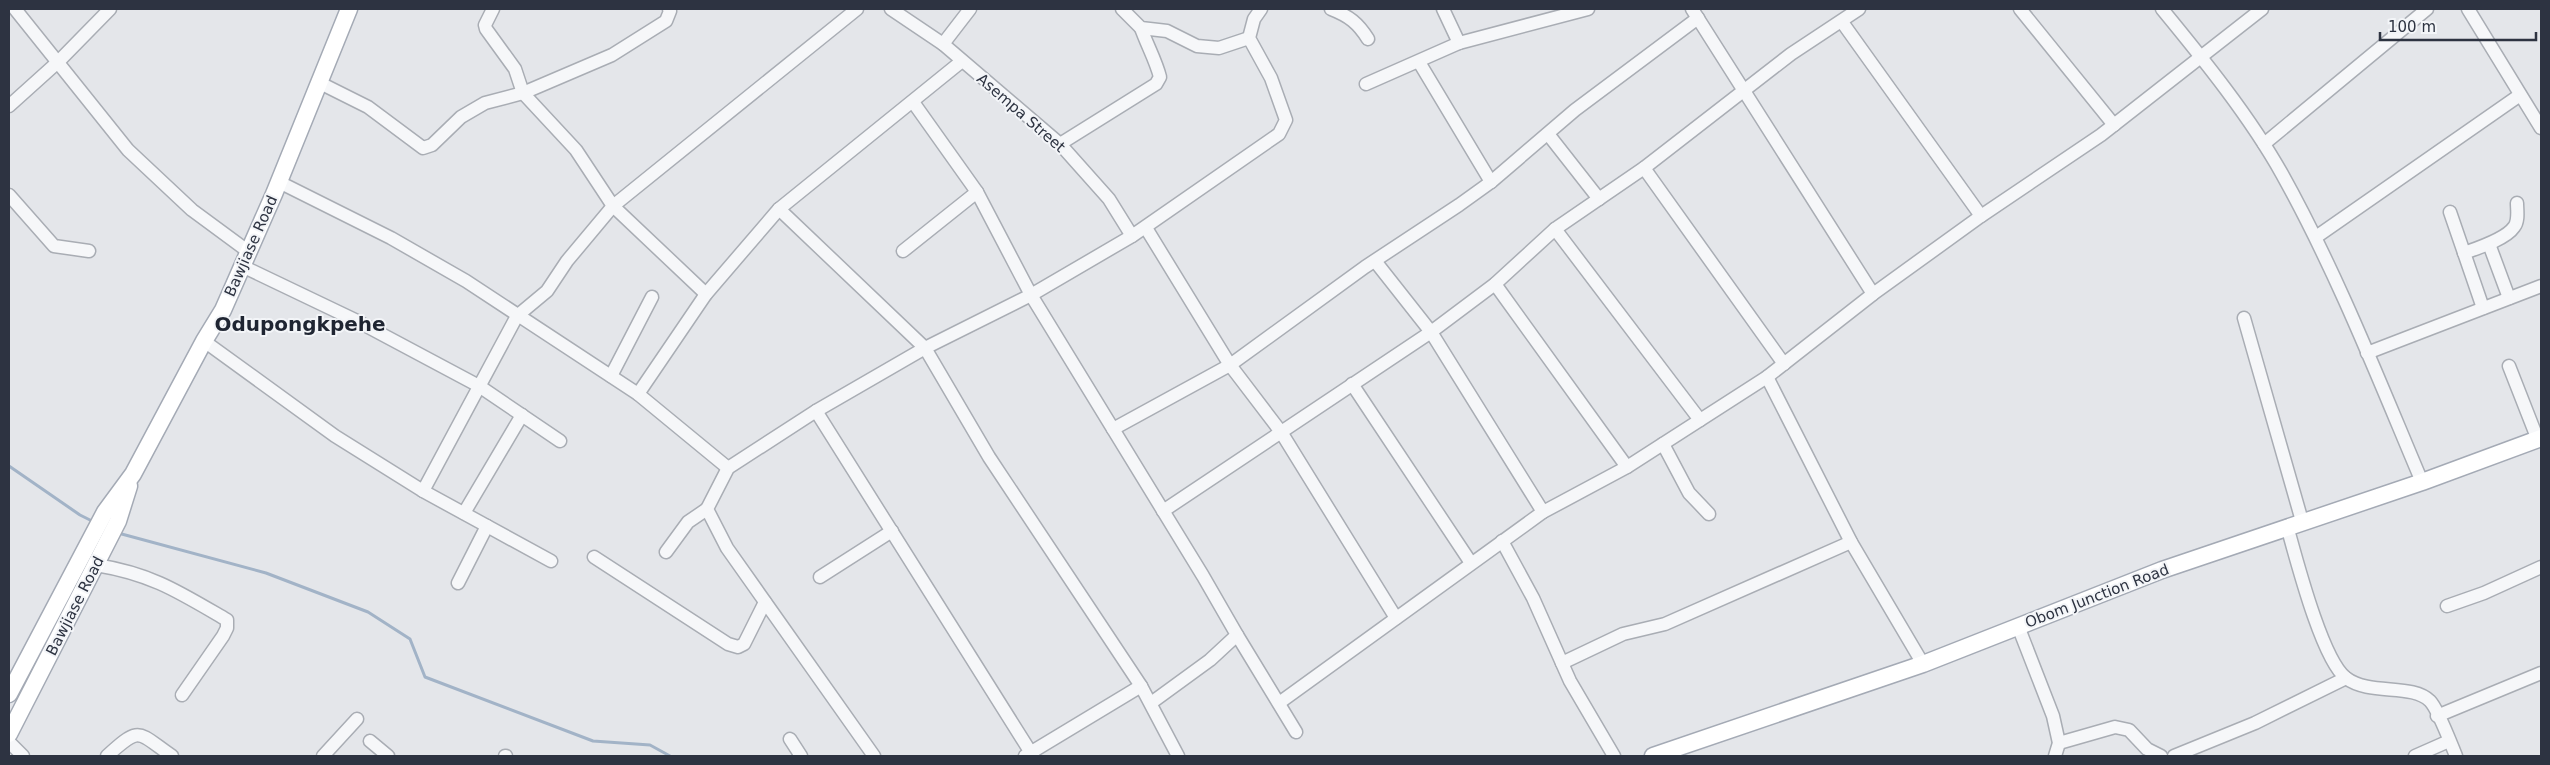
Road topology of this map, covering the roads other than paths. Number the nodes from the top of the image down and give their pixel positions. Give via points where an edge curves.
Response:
1 (15, 9) edge
2 (110, 9) edge
3 (350, 9) edge
4 (493, 9) edge
5 (669, 9) edge
6 (857, 9) edge
7 (891, 9) edge
8 (970, 9) edge
9 (1122, 9) edge
10 (1260, 9) edge
11 (1331, 9) edge
12 (1443, 9) edge
13 (1588, 9) edge
14 (1859, 9) edge
15 (2020, 9) edge
16 (2162, 9) edge
17 (2262, 9) edge
18 (2427, 9) edge
19 (2468, 9) edge
20 (1695, 13) edge
21 (1842, 22) junction
22 (1141, 28) junction
23 (1249, 38) junction
24 (1368, 39) dead end
25 (1459, 43) junction
26 (943, 44) junction
27 (2202, 57) junction
28 (59, 61) junction
29 (962, 61) junction
30 (1418, 62) junction
31 (320, 83) junction
32 (1366, 84) dead end
33 (1744, 92) junction
34 (522, 93) junction
35 (2520, 95) junction
36 (913, 102) junction
37 (9, 106) edge
38 (2114, 125) junction
39 (2541, 128) edge
40 (1548, 134) junction
41 (1060, 144) junction
42 (2264, 144) junction
43 (1644, 168) junction
44 (279, 182) junction
45 (1491, 182) junction
46 (977, 192) junction
47 (10, 198) edge
48 (1599, 199) junction
49 (2517, 203) dead end
50 (613, 206) junction
51 (779, 209) junction
52 (2450, 212) dead end
53 (1980, 216) junction
54 (1146, 228) junction
55 (1555, 228) junction
56 (1132, 236) junction
57 (2316, 237) junction
58 (2489, 244) junction
59 (89, 251) dead end
60 (903, 251) dead end
61 (2464, 253) junction
62 (245, 259) junction
63 (1375, 261) junction
64 (1495, 284) junction
65 (2541, 286) edge
66 (706, 294) junction
67 (1873, 294) junction
68 (1031, 295) junction
69 (652, 297) dead end
70 (2509, 298) junction
71 (2483, 308) junction
72 (517, 316) junction
73 (2244, 318) dead end
74 (1432, 332) junction
75 (204, 342) junction
76 (925, 348) junction
77 (2367, 353) junction
78 (1784, 364) junction
79 (1230, 365) junction
80 (2509, 366) dead end
81 (610, 376) junction
82 (1767, 377) junction
83 (1352, 384) junction
84 (479, 386) junction
85 (638, 394) junction
86 (816, 411) junction
87 (522, 414) junction
88 (1700, 420) junction
89 (1113, 429) junction
90 (1281, 432) junction
91 (2539, 439) edge
92 (560, 442) dead end
93 (1663, 444) junction
94 (1626, 467) junction
95 (728, 468) junction
96 (2422, 482) junction
97 (423, 491) junction
98 (706, 509) junction
99 (1163, 511) junction
100 (1543, 512) junction
101 (464, 513) junction
102 (1709, 514) dead end
103 (112, 516) junction
104 (2294, 524) junction
105 (487, 526) junction
106 (892, 531) junction
107 (1502, 541) junction
108 (1851, 542) junction
109 (666, 552) dead end
110 (594, 557) dead end
111 (551, 561) dead end
112 (1471, 563) junction
113 (96, 565) junction
114 (2541, 567) edge
115 (820, 577) dead end
116 (458, 583) dead end
117 (765, 602) junction
118 (2447, 606) dead end
119 (1396, 618) junction
120 (2018, 626) junction
121 (1237, 635) junction
122 (1562, 664) junction
123 (1923, 664) junction
124 (2541, 673) edge
125 (2346, 678) junction
126 (1141, 686) junction
127 (9, 694) edge
128 (182, 695) dead end
129 (1152, 703) junction
130 (1279, 703) junction
131 (2438, 716) junction
132 (357, 719) dead end
133 (1296, 732) dead end
134 (9, 734) edge
135 (790, 738) dead end
136 (370, 741) dead end
137 (2449, 741) junction
138 (9, 742) edge
139 (2058, 751) edge
140 (1030, 755) edge
141 (23, 756) edge
142 (107, 756) edge
143 (172, 756) edge
144 (323, 756) edge
145 (388, 756) edge
146 (801, 756) edge
147 (874, 756) edge
148 (1178, 756) edge
149 (1614, 756) edge
150 (1653, 756) edge
151 (2161, 756) edge
152 (2174, 756) edge
153 (2415, 756) edge
154 (2456, 756) edge

1 - 28 street
2 - 28 street
3 - 31 main road, Bawjiase Road
4 - 34 street via 486,29 515,70
5 - 34 street via 666,21 612,55
6 - 50 street
7 - 26 street, Asempa Street
8 - 26 street
9 - 22 street
10 - 23 street
11 - 24 street via 1359,24
12 - 25 street
13 - 25 street
14 - 21 street
15 - 38 street
16 - 27 street
17 - 27 street
18 - 42 street
19 - 35 street
20 - 33 street
20 - 40 street
21 - 33 street via 1791,54
21 - 53 street
22 - 23 street via 1167,31 1197,46 1218,48
22 - 41 street via 1158,67 1160,77 1156,84
23 - 54 street via 1271,78 1286,120 1278,134
25 - 30 street
26 - 29 street, Asempa Street
27 - 38 street
27 - 42 street
28 - 37 street
28 - 62 street via 128,150
29 - 36 street
29 - 41 street, Asempa Street
30 - 32 street
30 - 45 street
31 - 34 street via 368,107 423,148 432,145 462,116 485,103
31 - 44 main road, Bawjiase Road
33 - 43 street
33 - 67 street
34 - 50 street via 576,150
35 - 39 street
35 - 57 street
36 - 46 street
36 - 51 street
38 - 53 street
40 - 45 street
40 - 48 street
41 - 56 street, Asempa Street via 1109,199
42 - 57 street
43 - 48 street
43 - 78 street
44 - 62 main road, Bawjiase Road
44 - 72 street via 391,238 466,281
45 - 63 street
46 - 60 street
46 - 68 street
47 - 59 street via 54,246
48 - 55 street
49 - 58 street via 2514,227
50 - 66 street
50 - 72 street via 546,291
51 - 66 street
51 - 76 street
52 - 61 street
53 - 67 street
54 - 56 street
54 - 79 street
55 - 64 street
55 - 88 street
56 - 68 street
57 - 77 street
58 - 61 street
58 - 70 street
61 - 71 street
62 - 75 main road, Bawjiase Road via 223,310
62 - 84 street
63 - 74 street
63 - 79 street
64 - 74 street
64 - 94 street
65 - 70 street
66 - 85 street
67 - 78 street
68 - 76 street
68 - 89 street
69 - 81 street
70 - 71 street
71 - 77 street
72 - 81 street
72 - 84 street
73 - 104 street
74 - 83 street
74 - 100 street
75 - 97 street via 335,436
75 - 103 main road, Bawjiase Road
76 - 86 street
76 - 126 street via 989,457
77 - 96 street
78 - 82 street
79 - 89 street
79 - 90 street
80 - 91 street
81 - 85 street
82 - 88 street
82 - 108 street
83 - 90 street
83 - 112 street
84 - 87 street
84 - 97 street
85 - 95 street
86 - 95 street
86 - 106 street
87 - 92 street
87 - 101 street
88 - 93 street
89 - 99 street
90 - 99 street
90 - 119 street
91 - 96 main road, Obom Junction Road
93 - 94 street
93 - 102 street via 1689,493
94 - 100 street
95 - 98 street
96 - 104 main road, Obom Junction Road
97 - 101 street
98 - 109 street via 688,522
98 - 117 street via 727,548
99 - 121 street
100 - 107 street
101 - 105 street
103 - 113 main road, Bawjiase Road via 107,545
103 - 127 main road, Bawjiase Road via 93,533
104 - 120 main road, Obom Junction Road via 2162,570
104 - 125 street via 2309,603 2336,666
105 - 111 street
105 - 116 street
106 - 115 street
106 - 140 street
107 - 112 street
107 - 122 street via 1533,598
108 - 122 street via 1665,624 1624,634
108 - 123 street
110 - 117 street via 728,644 738,647 744,644
112 - 119 street
113 - 128 street via 135,572 162,582 227,620 224,636
113 - 134 main road, Bawjiase Road
114 - 118 street
117 - 147 street
119 - 130 street
120 - 123 main road, Obom Junction Road
120 - 139 street via 2053,716
121 - 129 street via 1210,660
121 - 130 street
122 - 149 street
123 - 150 main road, Obom Junction Road
124 - 131 street
125 - 131 street via 2362,686 2420,694 2431,702
125 - 152 street via 2255,723
126 - 129 street
126 - 140 street
129 - 148 street
130 - 133 street
131 - 137 street
132 - 144 street
135 - 146 street
136 - 145 street
137 - 153 street
137 - 154 street
138 - 141 street
139 - 151 street via 2115,727 2129,730 2147,750
142 - 143 street via 135,734

